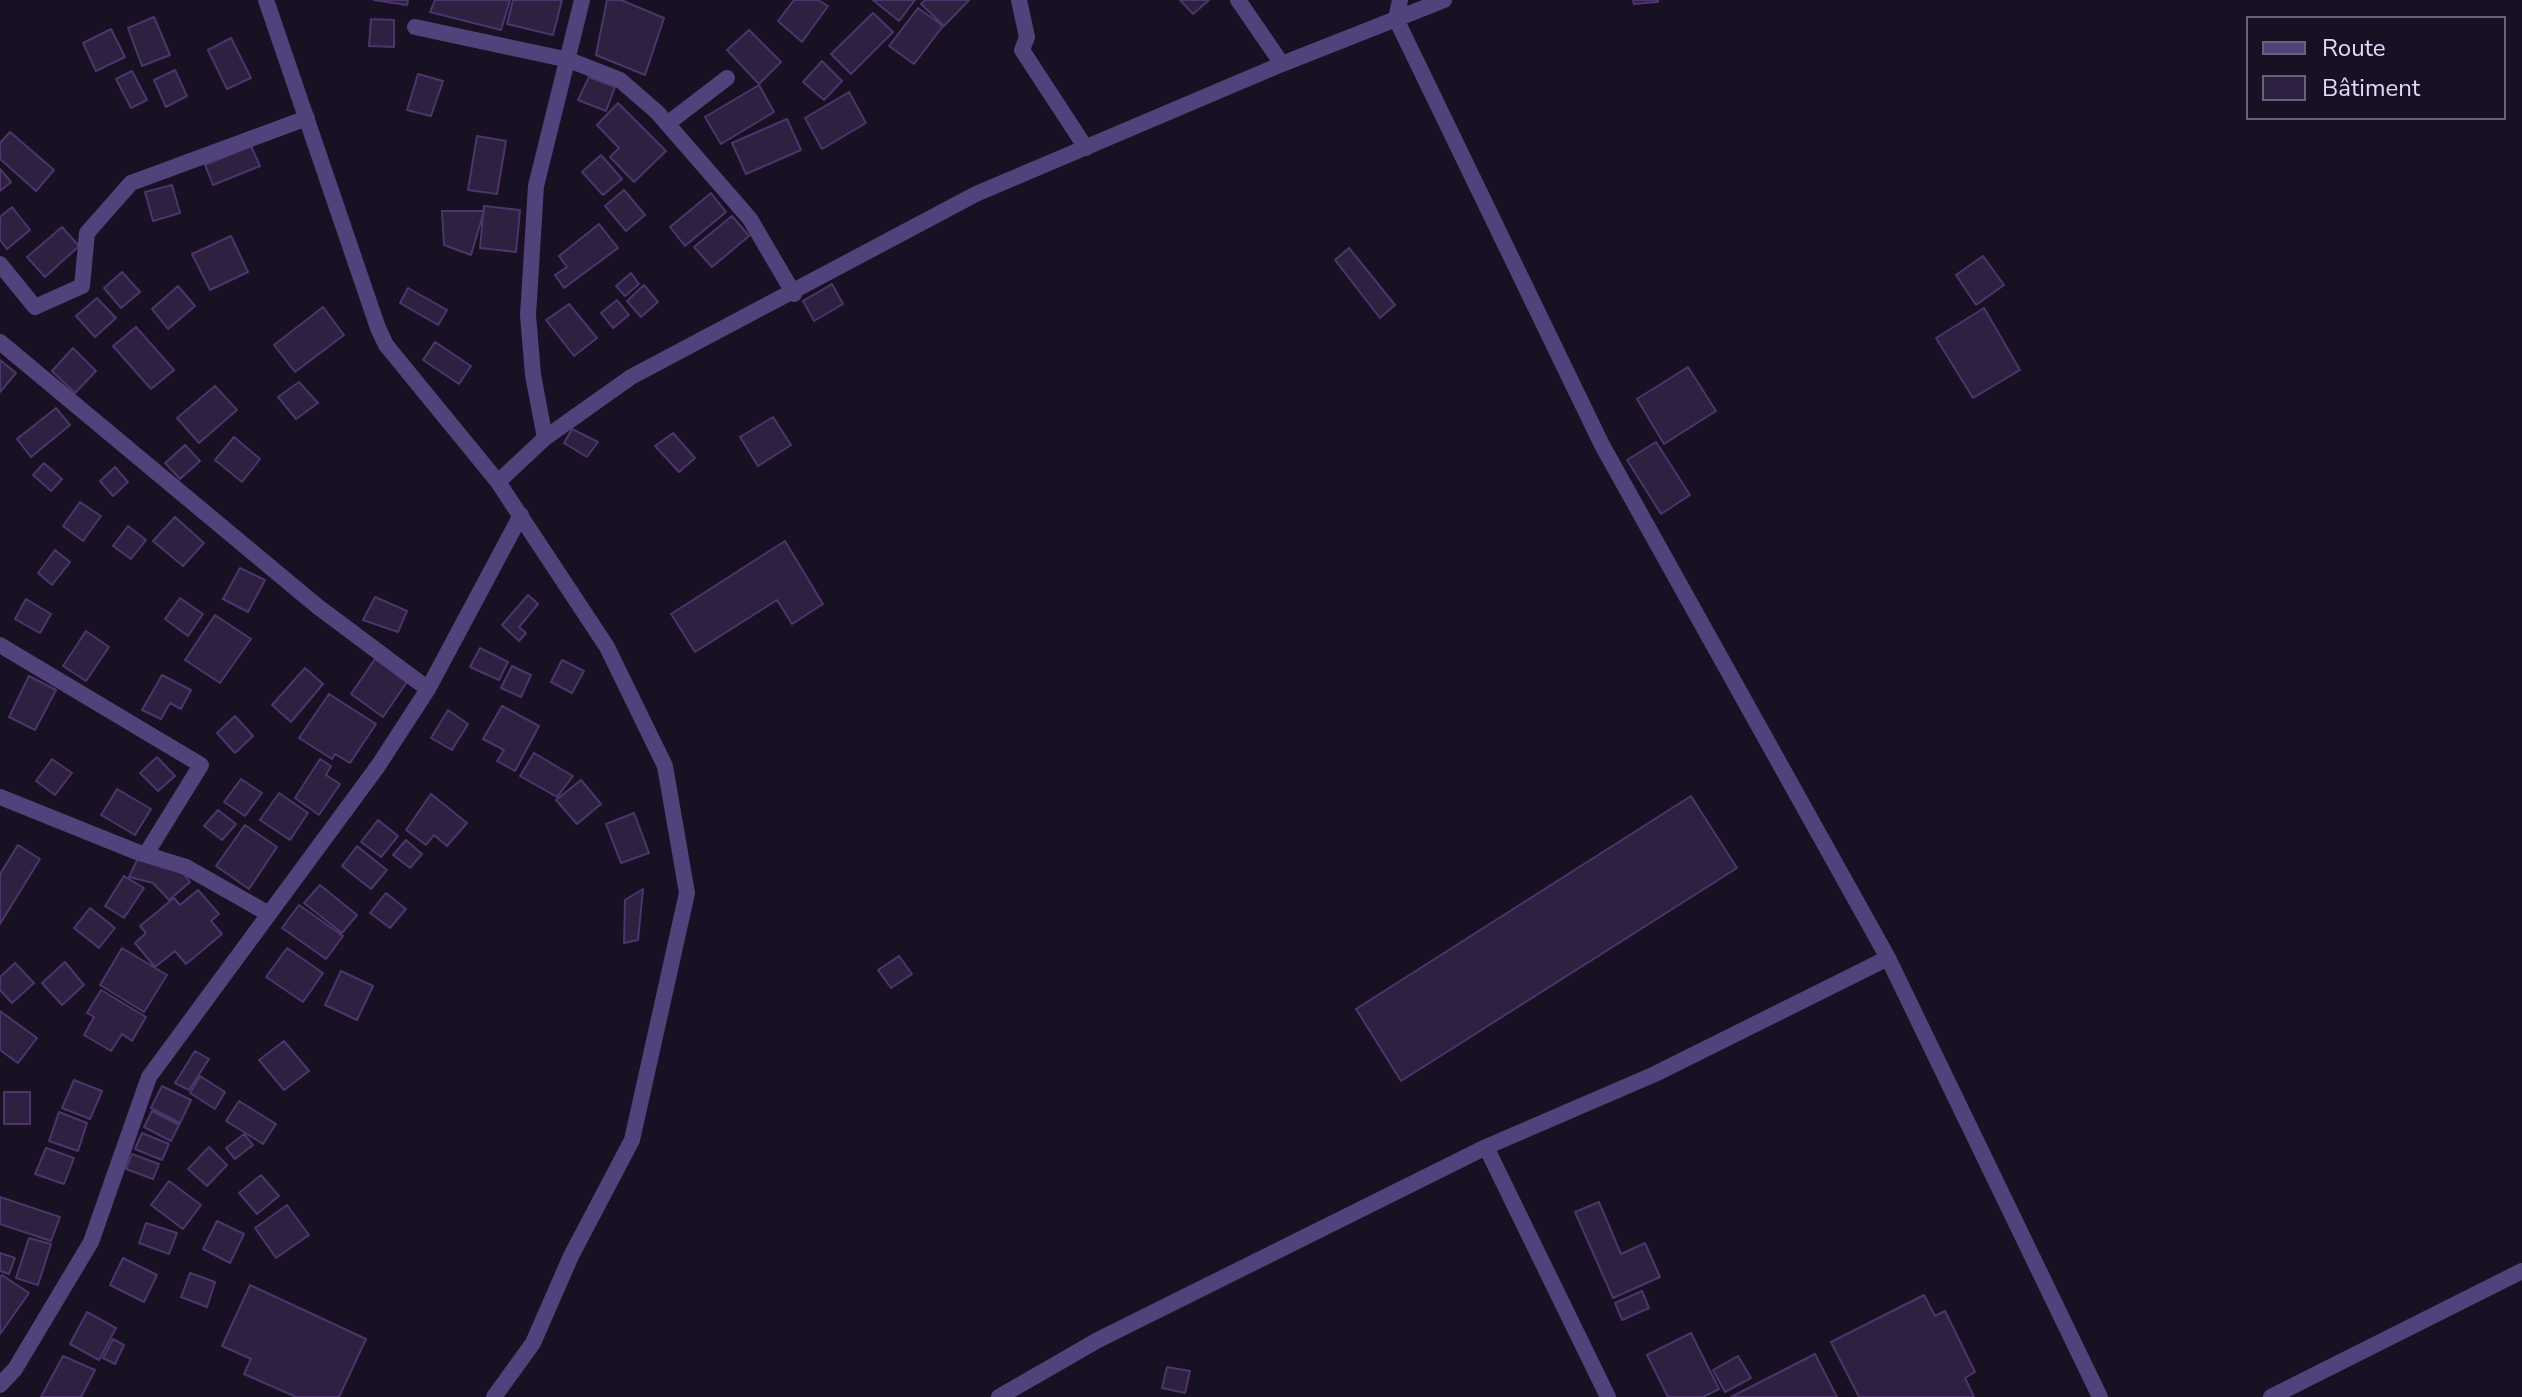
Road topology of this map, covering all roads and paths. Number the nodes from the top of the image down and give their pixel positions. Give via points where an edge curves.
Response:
1 (266, 0) edge
2 (582, 0) edge
3 (1019, 0) edge
4 (1238, 0) edge
5 (1400, 0) edge
6 (1444, 0) edge
7 (1396, 19) junction
8 (415, 27) dead end
9 (569, 60) junction
10 (1282, 64) junction
11 (727, 78) dead end
12 (307, 118) junction
13 (667, 124) junction
14 (1086, 148) junction
15 (0, 264) edge
16 (794, 294) junction
17 (0, 342) edge
18 (545, 438) junction
19 (498, 482) junction
20 (521, 515) junction
21 (0, 645) edge
22 (428, 689) junction
23 (0, 797) edge
24 (146, 854) junction
25 (269, 914) junction
26 (1888, 958) junction
27 (1486, 1147) junction
28 (2522, 1271) edge
29 (0, 1385) edge
30 (494, 1397) edge
31 (999, 1397) edge
32 (1608, 1397) edge
33 (2100, 1397) edge
34 (2271, 1397) edge

1 - 12 street
2 - 9 street
3 - 14 street via 1027,37 1022,50
4 - 10 street
5 - 7 street
6 - 7 street
7 - 10 street
7 - 26 street via 1602,445
8 - 9 street
9 - 13 street via 620,80
9 - 18 street via 536,186 528,315
10 - 14 street
11 - 13 street
12 - 15 street via 131,183 87,233 82,286 35,307
12 - 19 street via 364,296 386,345
13 - 16 street via 750,219
14 - 16 street via 976,194
16 - 18 street via 631,377
17 - 22 street via 317,606
18 - 19 street
19 - 20 street
20 - 22 street
20 - 30 street via 607,647 665,766 687,893 632,1140 533,1343
21 - 24 street via 201,765
22 - 25 street
23 - 24 street
24 - 25 street via 186,867
25 - 29 street via 149,1077 91,1242 15,1369
26 - 27 street via 1655,1074
26 - 33 street
27 - 31 street via 1098,1340
27 - 32 street
28 - 34 street

